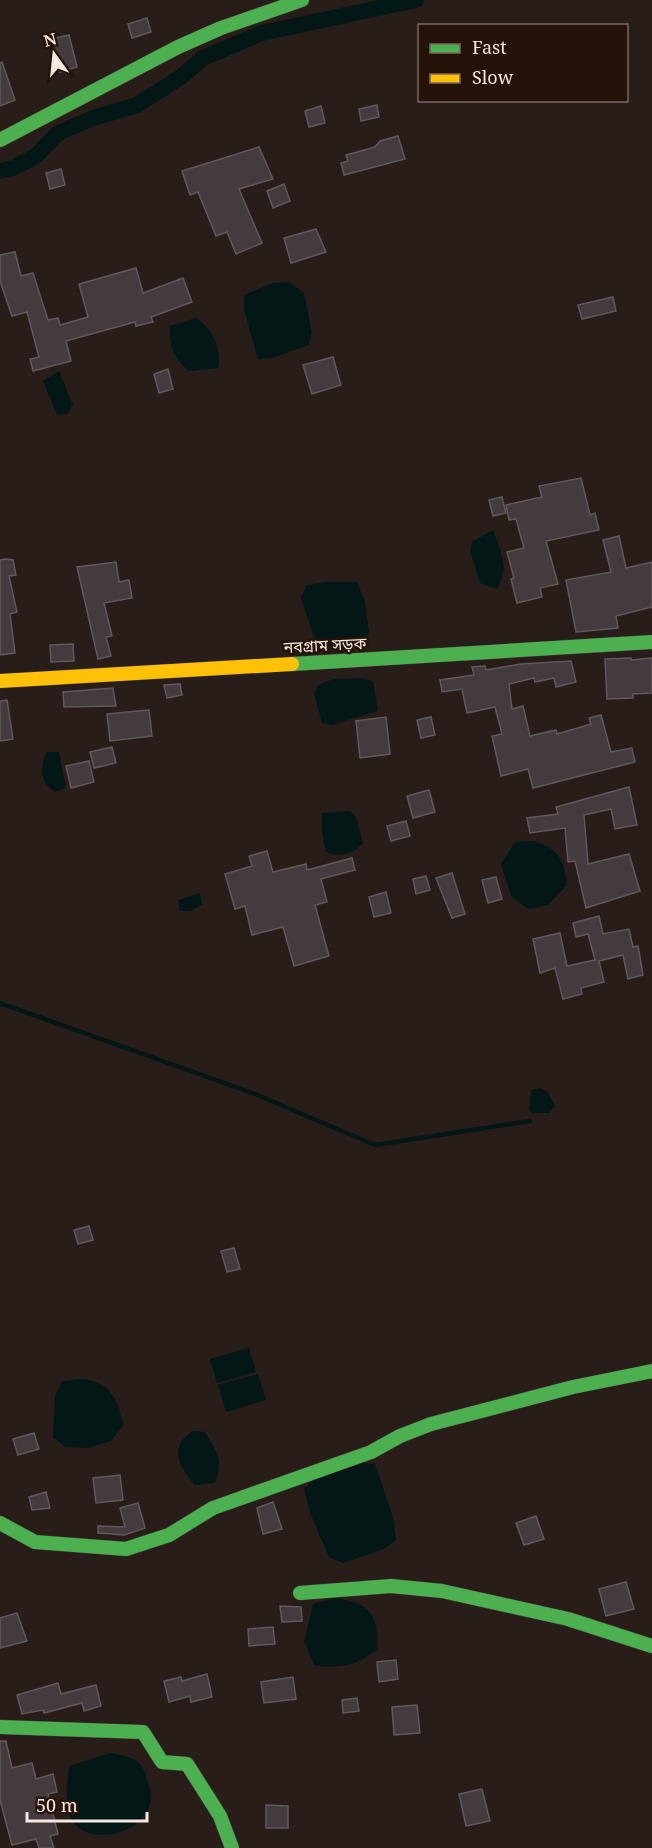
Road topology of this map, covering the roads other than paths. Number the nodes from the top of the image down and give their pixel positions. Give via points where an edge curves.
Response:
1 (302, 0) edge
2 (0, 140) edge
3 (652, 642) edge
4 (0, 681) edge
5 (652, 1371) edge
6 (0, 1522) edge
7 (300, 1593) dead end
8 (652, 1646) edge
9 (0, 1727) edge
10 (232, 1848) edge

1 - 2 street via 178,47
3 - 4 street, নবগ্রাম সড়ক
5 - 6 street via 601,1379 391,1437 371,1452 213,1508 169,1535 126,1549 35,1542
7 - 8 street via 391,1586 442,1591 568,1619
9 - 10 street via 143,1732 162,1762 187,1764

